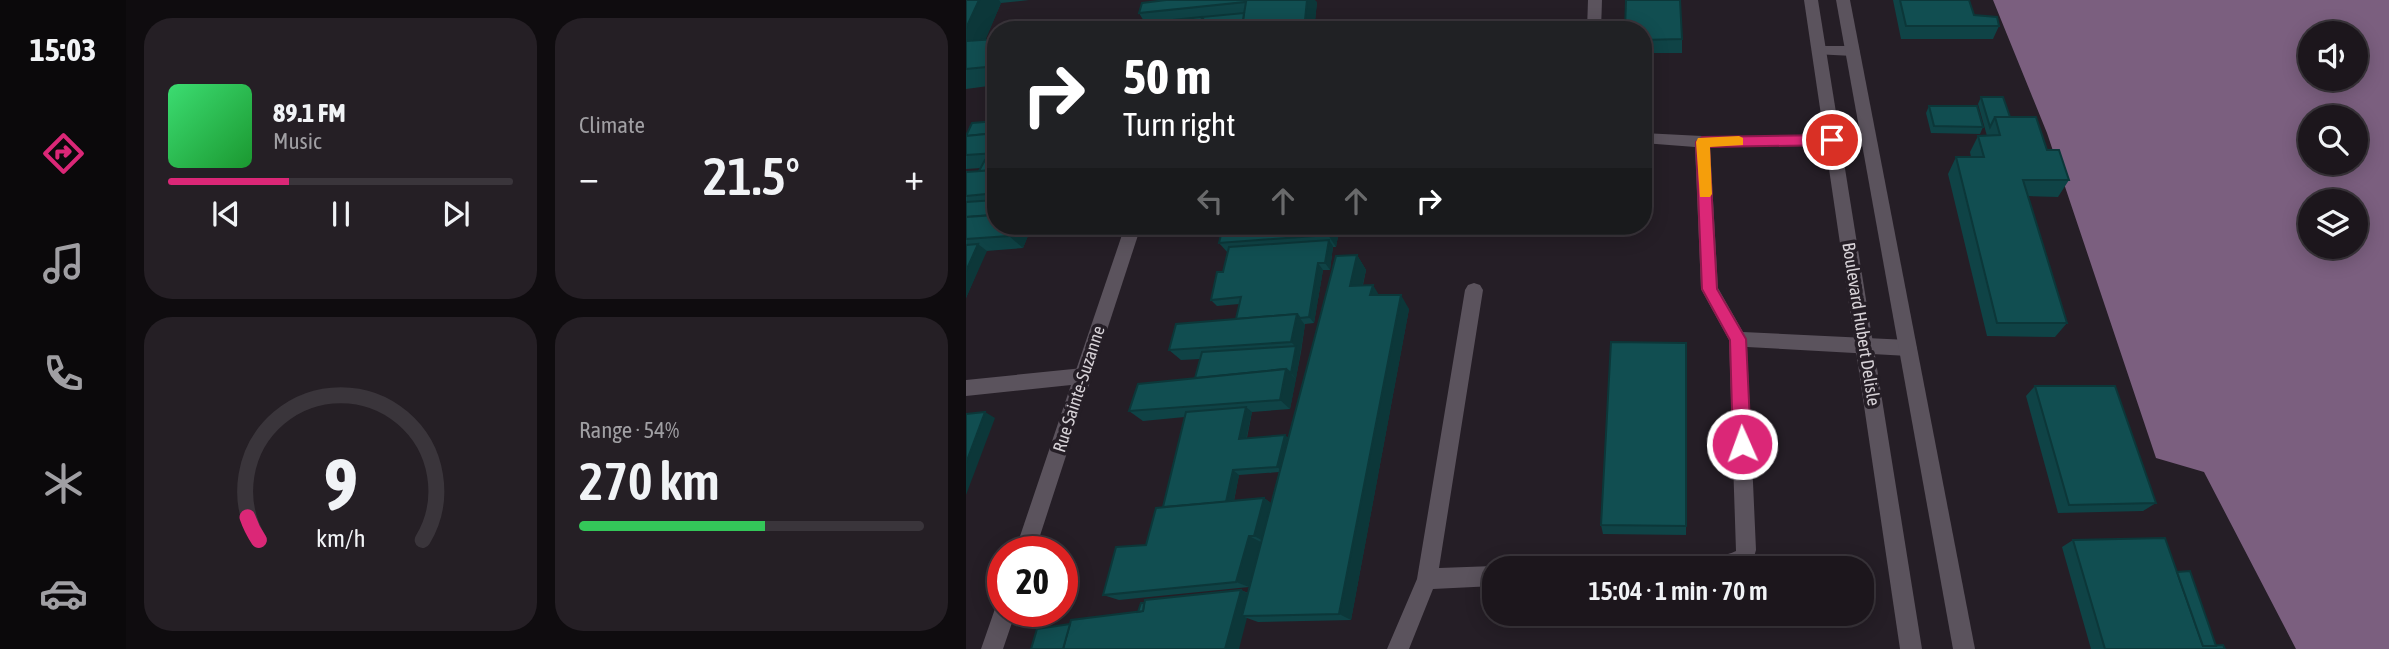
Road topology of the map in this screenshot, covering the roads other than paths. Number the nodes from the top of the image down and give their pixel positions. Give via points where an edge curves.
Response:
1 (1595, 0) edge
2 (1811, 0) edge
3 (1843, 0) edge
4 (1594, 21) edge
5 (1819, 51) junction
6 (1853, 51) junction
7 (1652, 139) edge
8 (1832, 140) junction
9 (1702, 142) junction
10 (1130, 235) edge
11 (1474, 290) dead end
12 (1738, 339) junction
13 (1865, 345) junction
14 (1908, 348) junction
15 (1083, 376) junction
16 (966, 388) edge
17 (1030, 536) edge
18 (1745, 556) edge
19 (1482, 577) edge
20 (1427, 579) junction
21 (1000, 627) edge
22 (992, 649) edge
23 (1398, 649) edge
24 (1911, 649) edge
25 (1964, 649) edge

1 - 4 main road
2 - 5 main road, Boulevard Hubert Delisle
3 - 6 main road
5 - 6 main road
5 - 8 main road, Boulevard Hubert Delisle
6 - 14 main road
7 - 9 main road
8 - 9 main road
8 - 13 main road, Boulevard Hubert Delisle
9 - 12 main road via 1710,289
10 - 15 main road, Rue Sainte-Suzanne
11 - 20 main road
12 - 13 main road
12 - 18 main road
13 - 14 main road
13 - 24 main road, Boulevard Hubert Delisle
14 - 25 main road
15 - 16 main road
15 - 17 main road, Rue Sainte-Suzanne
19 - 20 main road
20 - 23 main road
21 - 22 main road

